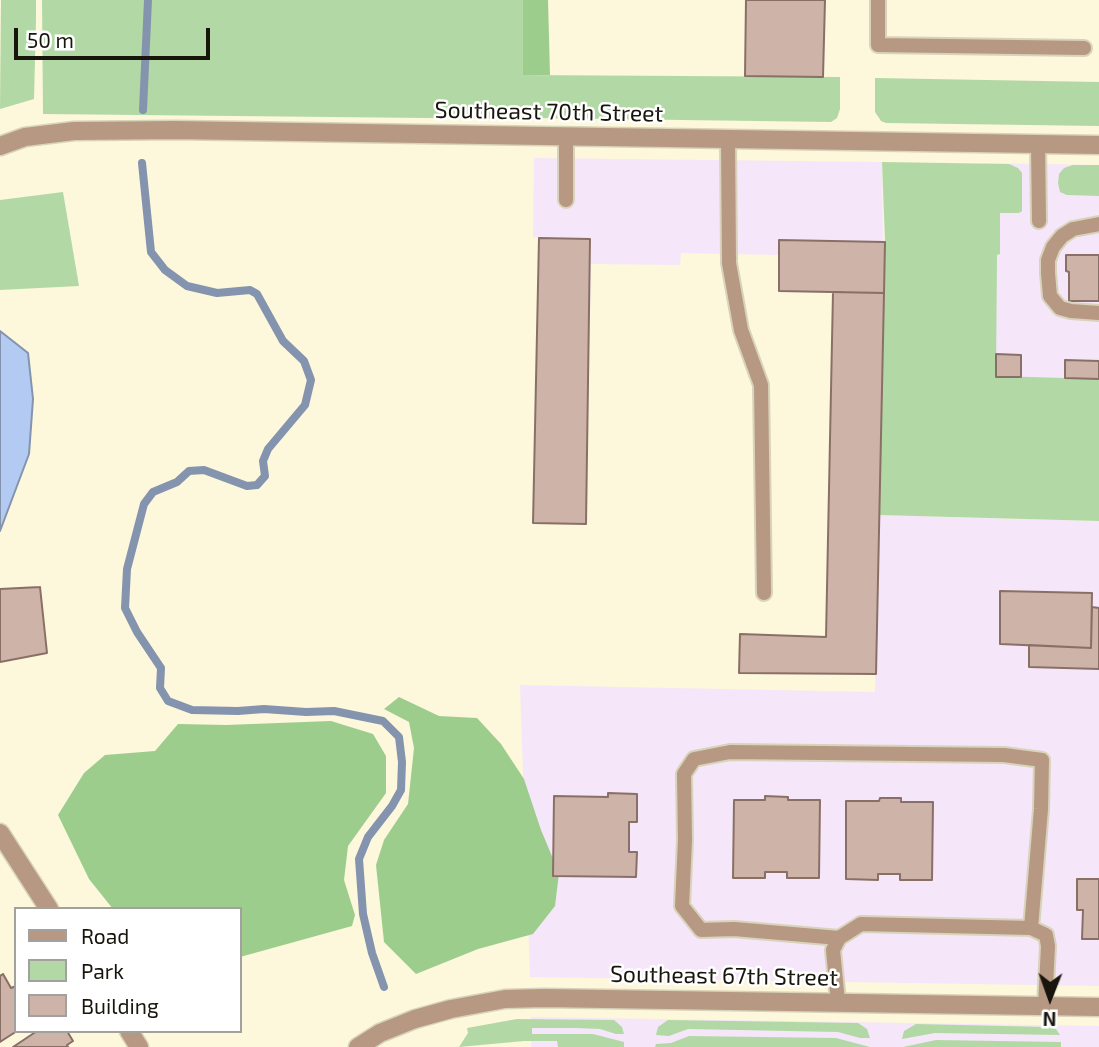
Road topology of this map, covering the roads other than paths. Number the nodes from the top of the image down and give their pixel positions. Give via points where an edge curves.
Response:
1 (878, 0) edge
2 (1084, 48) dead end
3 (566, 136) junction
4 (728, 139) junction
5 (1038, 144) junction
6 (1099, 145) edge
7 (0, 146) edge
8 (566, 200) dead end
9 (1039, 221) dead end
10 (1099, 224) edge
11 (1099, 313) edge
12 (764, 593) dead end
13 (0, 834) edge
14 (48, 907) edge
15 (1031, 928) junction
16 (839, 938) junction
17 (838, 1002) junction
18 (1045, 1006) junction
19 (1099, 1007) edge
20 (358, 1047) edge

1 - 2 lane via 878,45
3 - 4 street, Southeast 70th Street
3 - 7 street, Southeast 70th Street via 74,131 25,137
3 - 8 lane
4 - 5 street, Southeast 70th Street
4 - 12 lane via 729,263 741,330 761,385
5 - 6 street, Southeast 70th Street
5 - 9 lane
10 - 11 lane via 1062,236 1048,260 1050,296 1060,308
13 - 14 street
15 - 16 lane via 861,925
15 - 16 lane via 1042,760 1004,755 730,752 694,759 684,774 682,906 701,930
15 - 18 lane via 1046,935 1048,946
16 - 17 lane via 833,950
17 - 18 street, Southeast 67th Street
17 - 20 street, Southeast 67th Street via 505,999 415,1019
18 - 19 street, Southeast 67th Street

